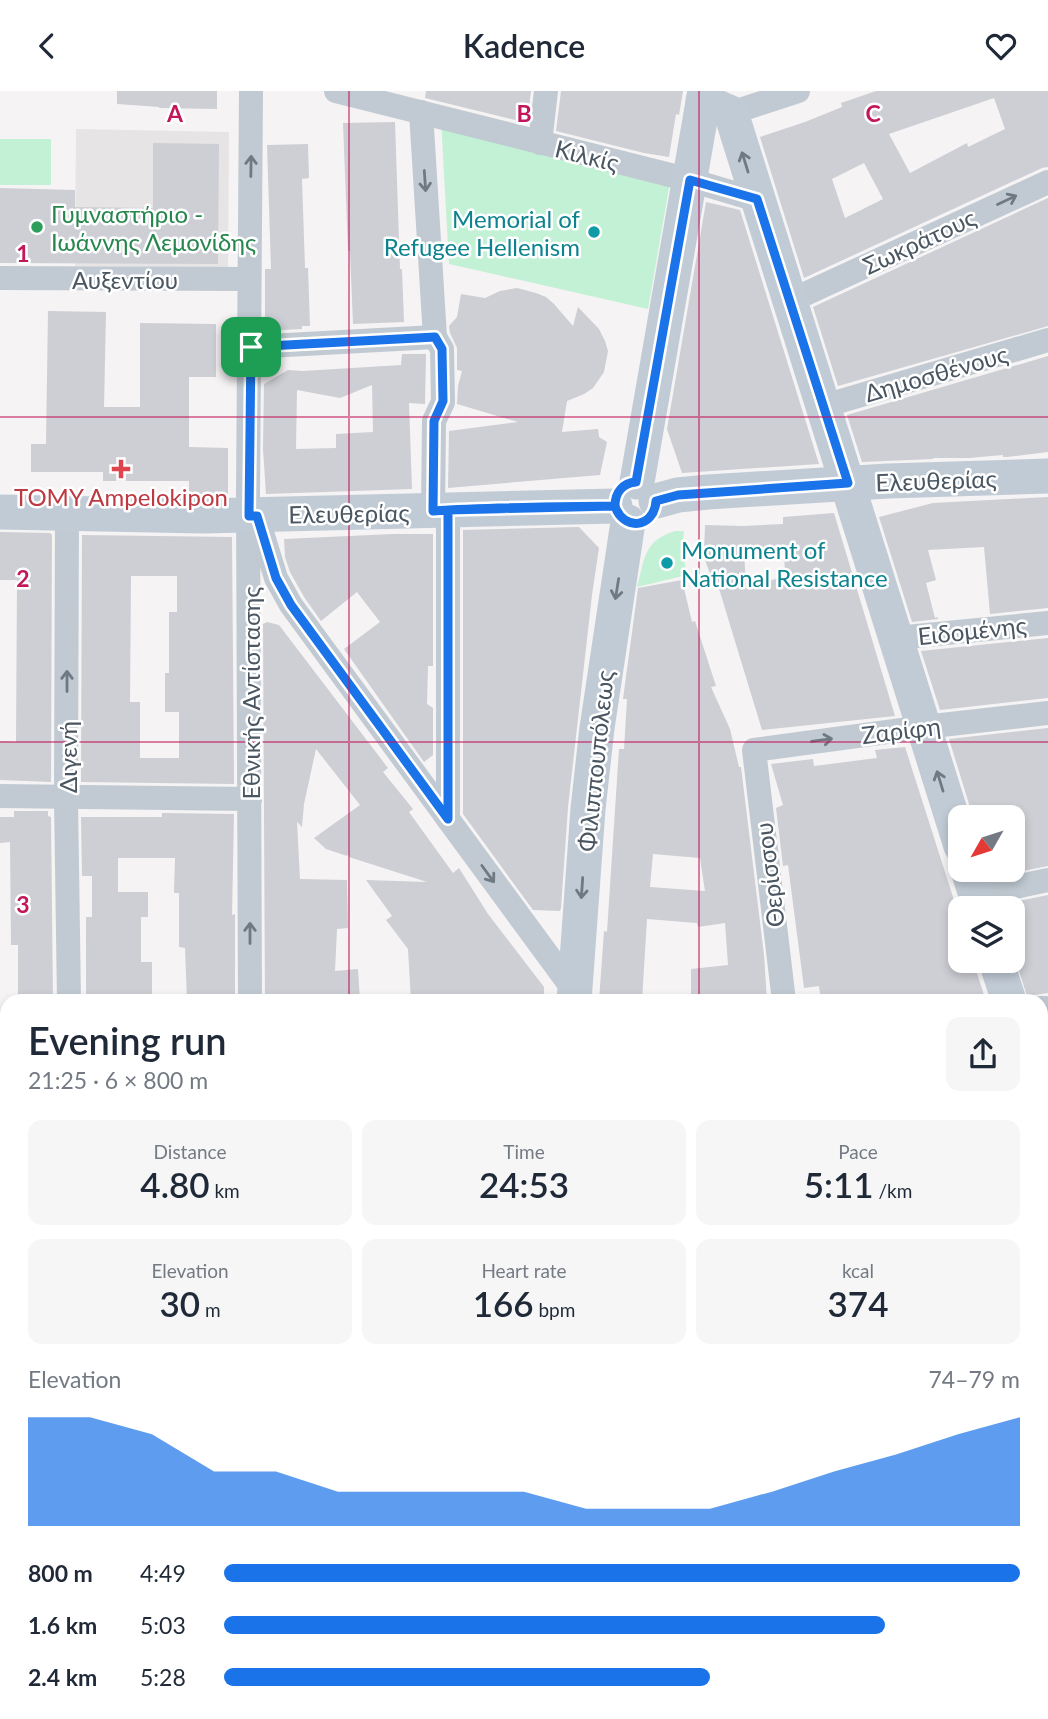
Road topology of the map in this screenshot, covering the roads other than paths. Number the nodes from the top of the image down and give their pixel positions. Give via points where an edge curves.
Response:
1 (251, 91) edge
2 (336, 91) edge
3 (546, 91) edge
4 (798, 91) edge
5 (393, 98) edge
6 (713, 101) edge
7 (421, 113) junction
8 (540, 143) junction
9 (690, 180) junction
10 (1048, 181) edge
11 (757, 199) junction
12 (0, 278) edge
13 (249, 279) junction
14 (790, 301) junction
15 (435, 337) junction
16 (1048, 340) edge
17 (251, 347) junction
18 (824, 406) junction
19 (1048, 476) edge
20 (848, 483) junction
21 (634, 503) junction
22 (441, 511) junction
23 (0, 512) edge
24 (67, 513) junction
25 (253, 516) junction
26 (291, 605) junction
27 (249, 622) junction
28 (1048, 623) edge
29 (896, 638) junction
30 (1048, 713) edge
31 (923, 727) junction
32 (754, 750) joint
33 (0, 796) edge
34 (66, 798) junction
35 (250, 799) junction
36 (948, 805) edge
37 (448, 819) junction
38 (1048, 880) edge
39 (975, 891) edge
40 (1000, 973) edge
41 (69, 994) edge
42 (250, 994) edge
43 (574, 994) edge
44 (575, 994) edge
45 (783, 994) edge
46 (1007, 994) edge

13 -> 1 street, Εθνικής Αντίστασης
2 - 5 street, Κιλκίς
3 - 8 street
4 - 6 street
5 - 7 street, Κιλκίς
6 - 9 main road, Φιλιππουπόλεως
11 -> 6 main road
7 - 8 street, Κιλκίς
7 -> 15 street
8 - 9 street, Κιλκίς
9 - 11 street, Κιλκίς
9 - 21 main road, Φιλιππουπόλεως
14 -> 10 street, Σωκράτους
11 - 14 main road
12 - 13 street, Αυξεντίου
13 - 17 street, Εθνικής Αντίστασης
14 - 18 main road
15 - 17 street
15 - 22 street via 442,349 443,401 434,421
16 - 18 street, Δημοσθένους
17 - 25 street, Εθνικής Αντίστασης
18 - 20 main road
19 - 20 main road, Ελευθερίας
20 - 21 main road, Ελευθερίας via 684,494
20 - 29 main road
21 - 22 main road, Ελευθερίας
21 -> 44 main road, Φιλιππουπόλεως via 596,742
22 - 25 main road, Ελευθερίας
22 - 37 street
23 - 24 main road, Ελευθερίας
24 - 25 main road, Ελευθερίας
34 -> 24 street, Διγενή
25 - 26 street
25 - 27 street, Εθνικής Αντίστασης
26 - 27 street
26 - 37 street
27 - 35 street, Εθνικής Αντίστασης
28 - 29 street, Ειδομένης
29 - 31 main road
30 - 31 street, Ζαρίφη
32 -> 31 street, Ζαρίφη
36 -> 31 main road
32 - 45 street, Θερίσσου
33 - 34 street
34 - 35 street
34 - 41 street, Διγενή
42 -> 35 street, Εθνικής Αντίστασης
37 -> 43 street
38 - 39 street
40 - 46 main road

